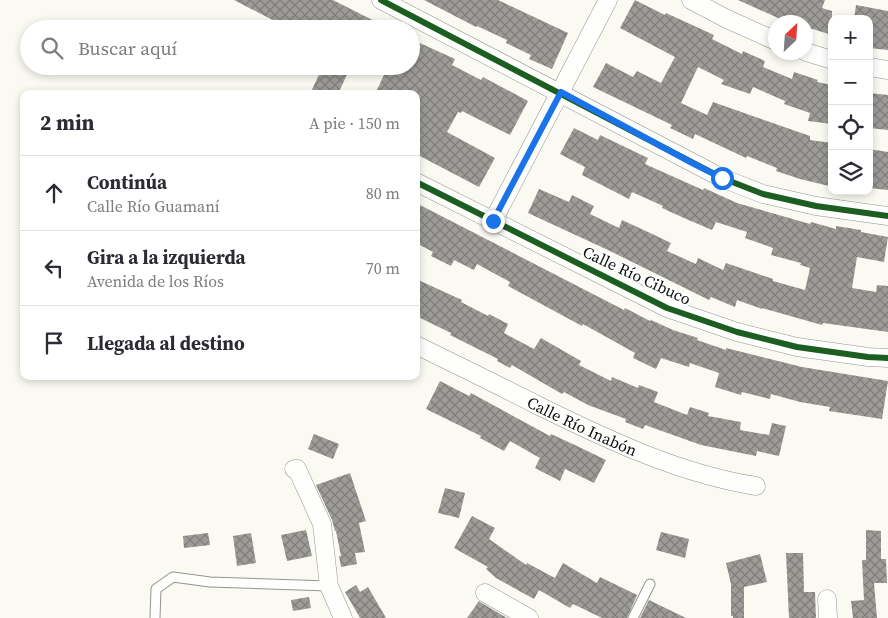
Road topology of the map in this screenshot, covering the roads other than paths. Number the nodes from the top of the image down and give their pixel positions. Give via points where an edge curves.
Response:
1 (381, 0) edge
2 (608, 0) edge
3 (691, 0) edge
4 (768, 37) edge
5 (813, 54) edge
6 (828, 59) edge
7 (873, 68) edge
8 (888, 70) edge
9 (561, 92) junction
10 (420, 184) edge
11 (888, 216) edge
12 (493, 221) junction
13 (420, 347) edge
14 (888, 358) edge
15 (294, 470) dead end
16 (756, 486) dead end
17 (650, 584) dead end
18 (329, 586) junction
19 (485, 593) dead end
20 (827, 599) dead end
21 (155, 618) edge
22 (343, 618) edge
23 (529, 618) edge
24 (633, 618) edge
25 (828, 618) edge

1 - 9 street
2 - 9 street
3 - 4 street
5 - 6 street
7 - 8 street
9 - 11 street via 694,164 763,194 816,206
9 - 12 street
10 - 12 street, Calle Río Cibuco
12 - 14 street, Calle Río Cibuco via 667,308 737,332 797,347
13 - 16 street, Calle Río Inabón via 622,445 728,482
15 - 18 street via 297,469 322,524
17 - 24 lane
18 - 21 lane via 172,578 156,589
18 - 22 street
19 - 23 street
20 - 25 street

